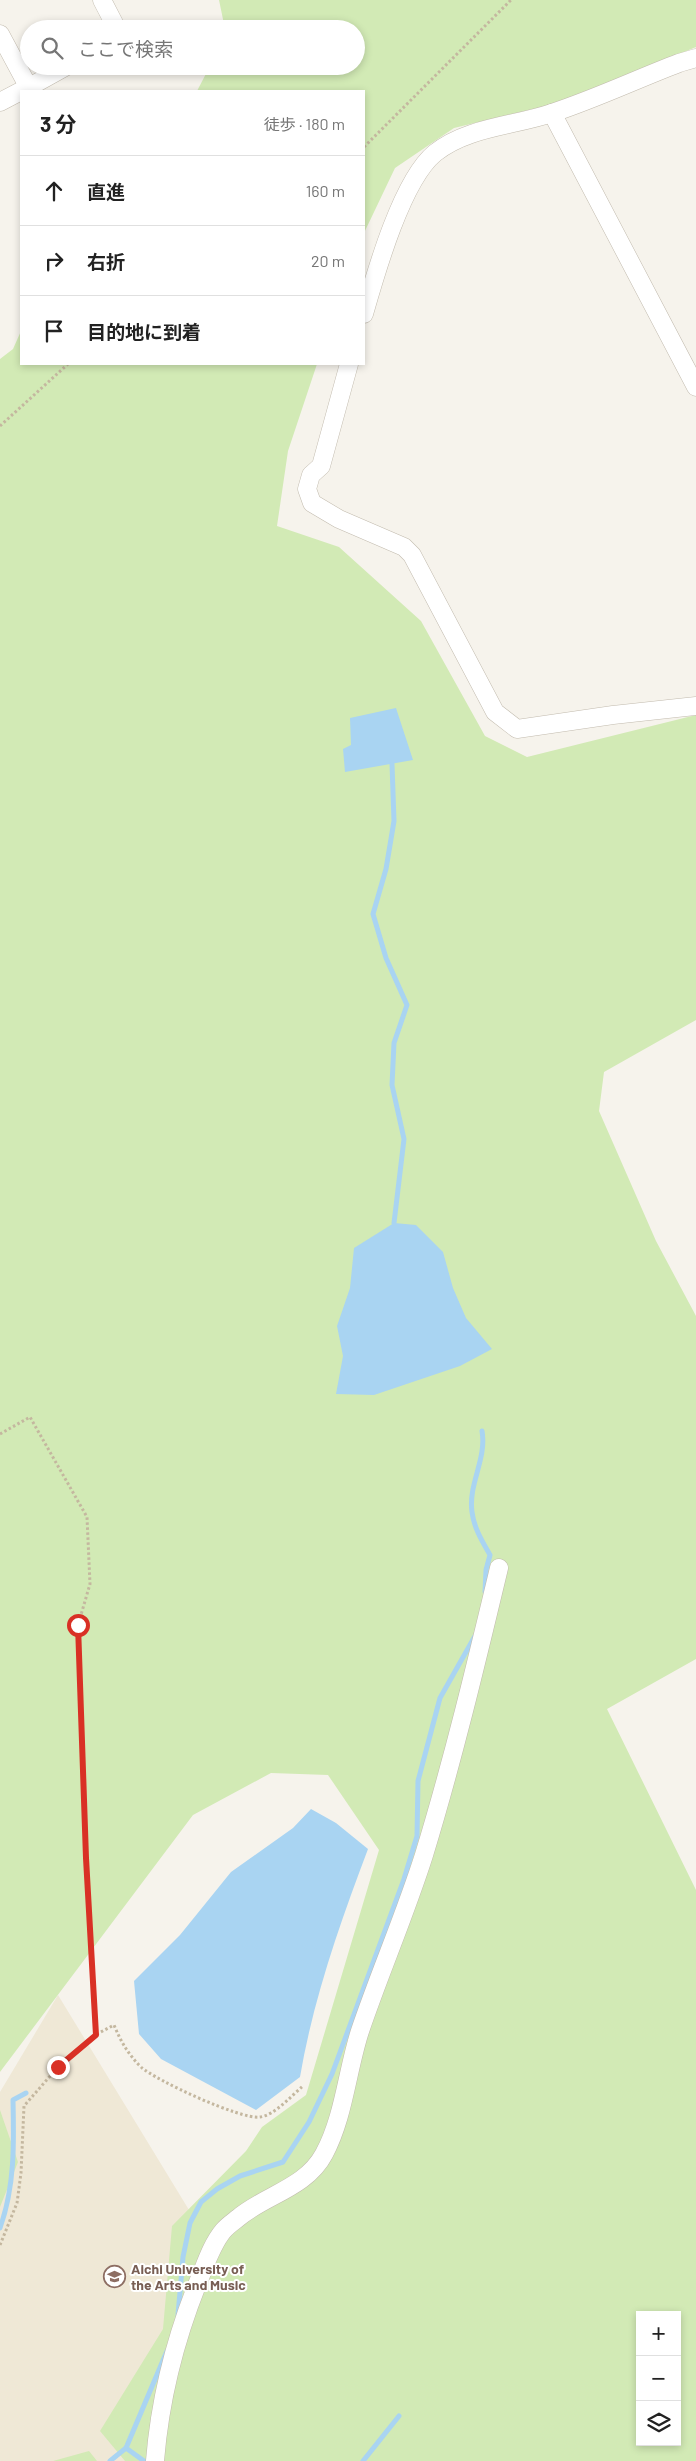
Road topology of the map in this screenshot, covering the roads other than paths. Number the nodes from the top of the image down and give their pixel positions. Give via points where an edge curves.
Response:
1 (102, 0) edge
2 (112, 20) edge
3 (0, 34) edge
4 (696, 58) edge
5 (51, 75) edge
6 (24, 90) edge
7 (20, 92) edge
8 (0, 102) edge
9 (552, 113) junction
10 (365, 311) edge
11 (349, 365) edge
12 (696, 387) edge
13 (696, 706) edge
14 (500, 1568) dead end
15 (155, 2461) edge

1 - 2 street
3 - 6 street
4 - 9 street
5 - 6 street
7 - 8 street
9 - 10 street via 456,140 434,154 409,187
9 - 12 street
11 - 13 street via 321,466 307,489 312,503 339,520 404,547 412,555 495,712 517,729
14 - 15 street via 424,1855 360,2032 325,2153 306,2177 240,2215 223,2231 213,2248 189,2304 168,2377

